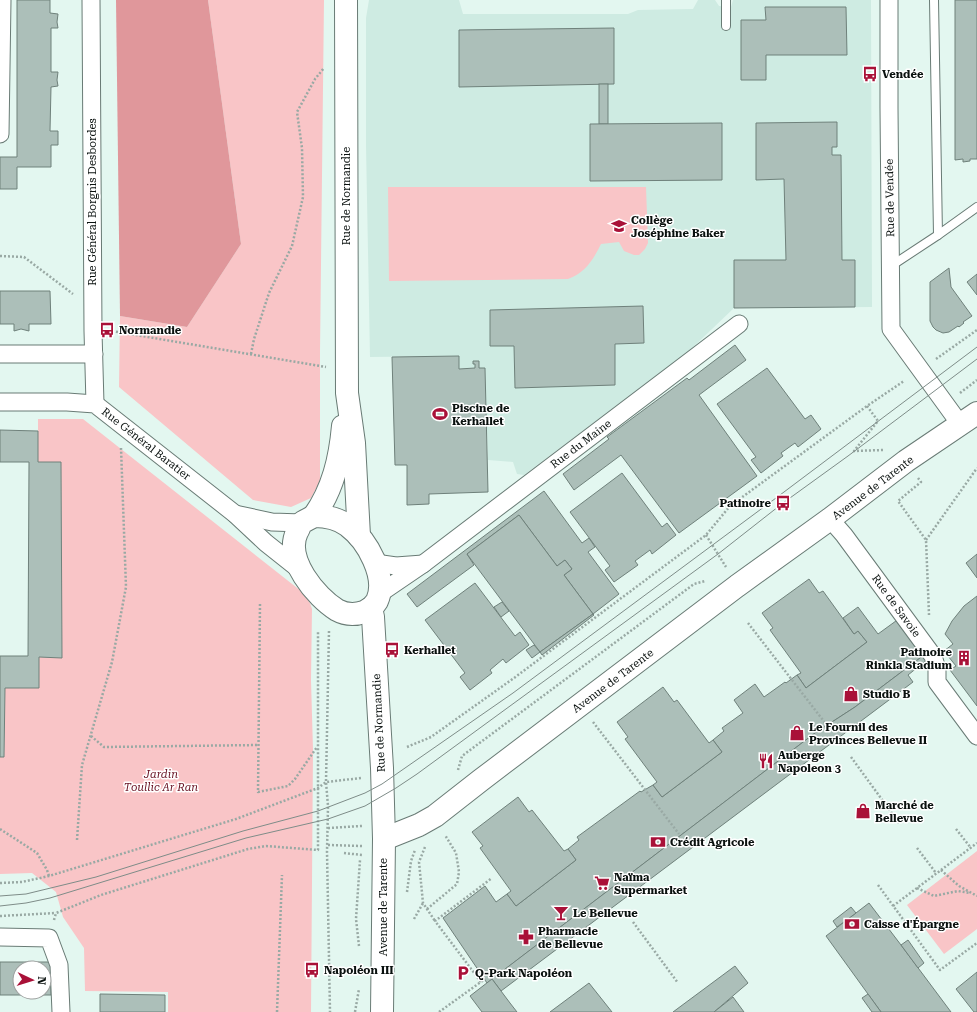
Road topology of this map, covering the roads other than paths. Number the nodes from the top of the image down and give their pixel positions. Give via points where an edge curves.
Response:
1 (2, 0) edge
2 (91, 0) edge
3 (346, 0) edge
4 (726, 0) edge
5 (889, 0) edge
6 (934, 0) edge
7 (726, 26) dead end
8 (0, 134) edge
9 (977, 207) edge
10 (938, 234) junction
11 (891, 266) junction
12 (739, 324) dead end
13 (0, 354) edge
14 (94, 354) junction
15 (347, 393) junction
16 (0, 402) edge
17 (95, 404) junction
18 (969, 418) edge
19 (235, 514) junction
20 (308, 520) junction
21 (830, 520) junction
22 (359, 536) junction
23 (375, 563) junction
24 (423, 564) junction
25 (300, 570) junction
26 (375, 601) junction
27 (977, 736) edge
28 (379, 842) junction
29 (0, 937) edge
30 (61, 1012) edge
31 (382, 1012) edge

1 - 8 street
2 - 14 street, Rue Général Borgnis Desbordes
3 - 15 street, Rue de Normandie
4 - 7 lane
5 - 11 street, Rue de Vendée
6 - 10 lane
9 - 10 lane
10 - 11 lane
11 - 18 street, Rue de Vendée via 892,329 926,376
12 - 24 street, Rue du Maine
13 - 14 street
14 - 17 street, Rue Général Borgnis Desbordes
15 - 20 street, Rue de Normandie via 337,466 321,506
15 - 22 street, Rue de Normandie via 354,443
16 - 17 street, Rue Général Baratier
17 - 19 street, Rue Général Baratier
18 - 21 street, Avenue de Tarente via 906,461
19 - 20 street, Rue Général Baratier via 272,522
19 - 25 street, Rue Général Baratier
20 - 22 street via 325,516 338,520
20 - 25 street via 296,536 294,553
21 - 27 street, Rue de Savoie via 844,535 933,656 937,682
21 - 28 street, Avenue de Tarente via 737,586 435,816
22 - 23 street
23 - 24 street via 396,566
23 - 26 street via 379,574
24 - 26 street, Rue du Maine
25 - 26 street via 326,601 338,610 356,614 366,611
26 - 28 street, Rue de Normandie via 373,617 382,760
28 - 31 street, Avenue de Tarente
29 - 30 street via 49,938 59,965

